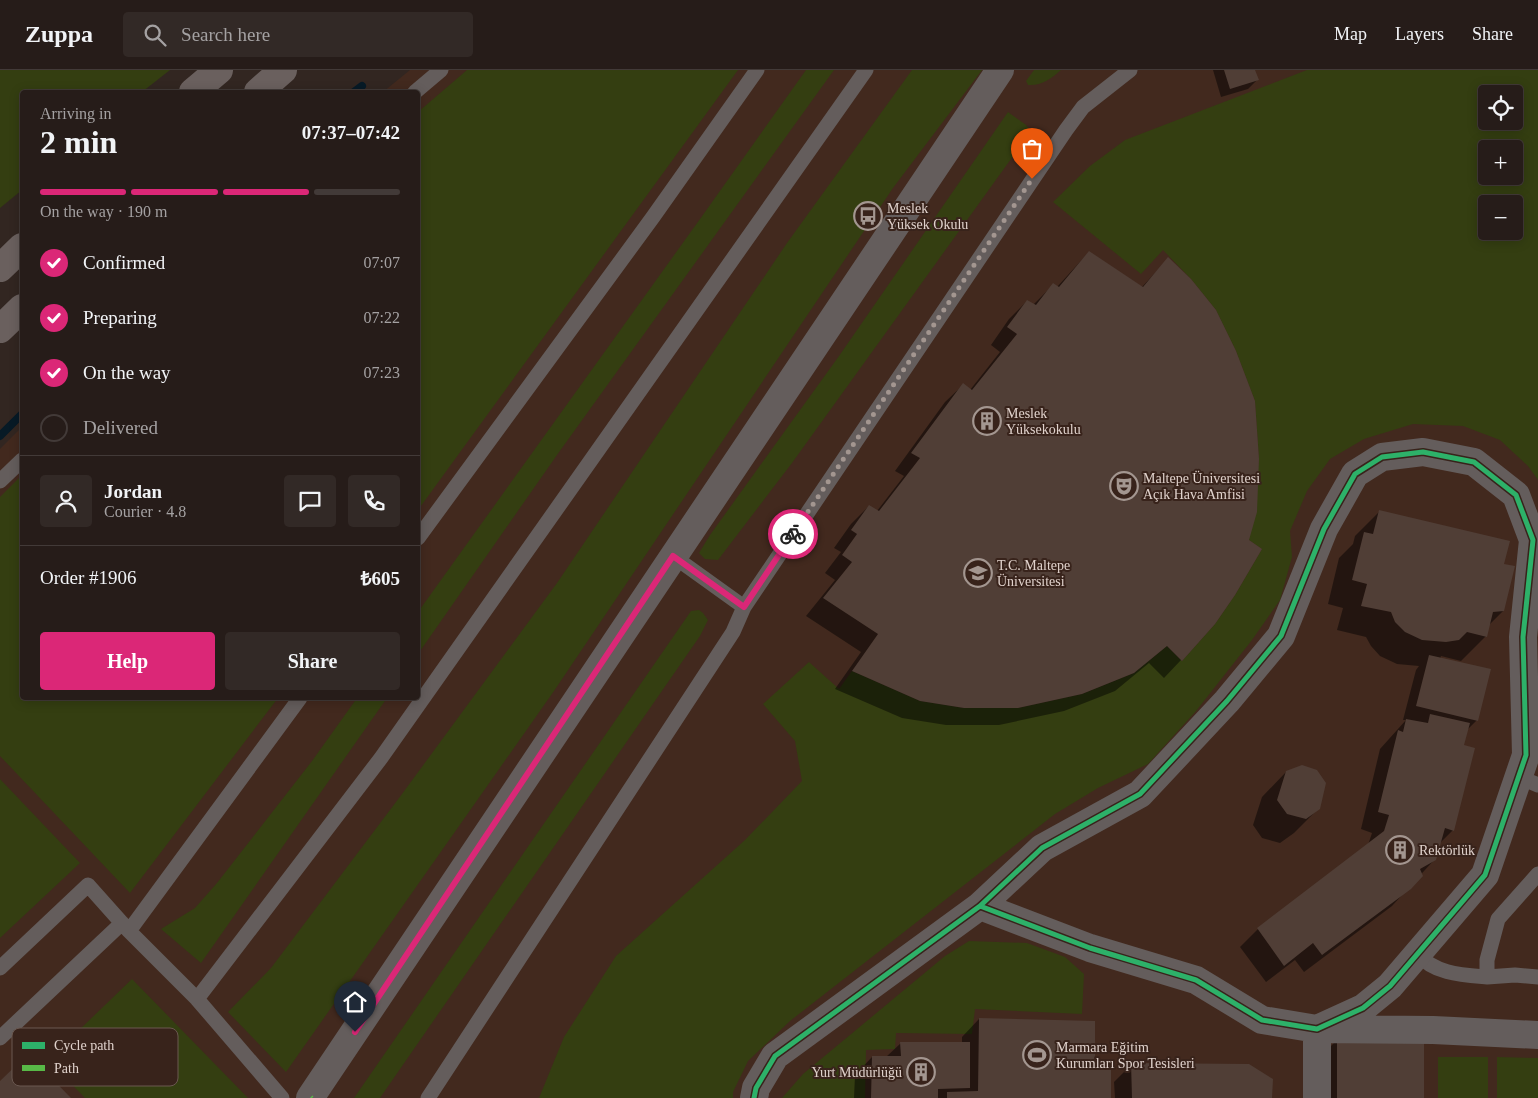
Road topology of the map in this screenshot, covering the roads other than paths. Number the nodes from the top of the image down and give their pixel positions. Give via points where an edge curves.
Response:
1 (219, 70) edge
2 (282, 70) edge
3 (441, 70) edge
4 (757, 70) edge
5 (866, 70) edge
6 (1000, 70) edge
7 (1130, 70) edge
8 (195, 90) edge
9 (260, 90) edge
10 (417, 90) edge
11 (20, 249) edge
12 (0, 268) edge
13 (20, 310) edge
14 (0, 329) edge
15 (20, 462) edge
16 (0, 481) edge
17 (420, 535) edge
18 (673, 556) junction
19 (744, 607) junction
20 (298, 700) edge
21 (1528, 781) edge
22 (1538, 874) edge
23 (980, 906) junction
24 (126, 927) junction
25 (1418, 954) junction
26 (0, 968) edge
27 (1486, 977) junction
28 (1538, 977) edge
29 (196, 999) junction
30 (1317, 1029) junction
31 (1538, 1035) edge
32 (0, 1038) edge
33 (282, 1098) edge
34 (310, 1098) edge
35 (428, 1098) edge
36 (754, 1098) edge
37 (1316, 1098) edge

1 - 8 highway
2 - 9 highway
3 - 10 lane
4 - 17 lane
5 - 29 lane via 381,758
6 - 18 street
7 - 19 lane via 1083,107 1066,130
11 - 12 highway
13 - 14 highway
15 - 16 lane
18 - 19 lane
18 - 34 street
19 - 35 lane via 733,632
20 - 24 lane
21 - 23 street via 1523,637 1533,540 1516,495 1474,462 1423,452 1382,457 1355,474 1324,529 1281,636 1227,701 1140,794 1042,848
21 - 25 street via 1485,875
22 - 27 lane via 1498,918
23 - 30 street via 1090,948 1196,980 1262,1020
23 - 36 street via 775,1056 756,1088
24 - 26 lane via 88,885
24 - 29 lane
24 - 32 lane
25 - 27 lane via 1425,963 1456,974
25 - 30 street via 1390,986 1362,1008
27 - 28 lane
29 - 33 lane
30 - 31 street
30 - 37 street

